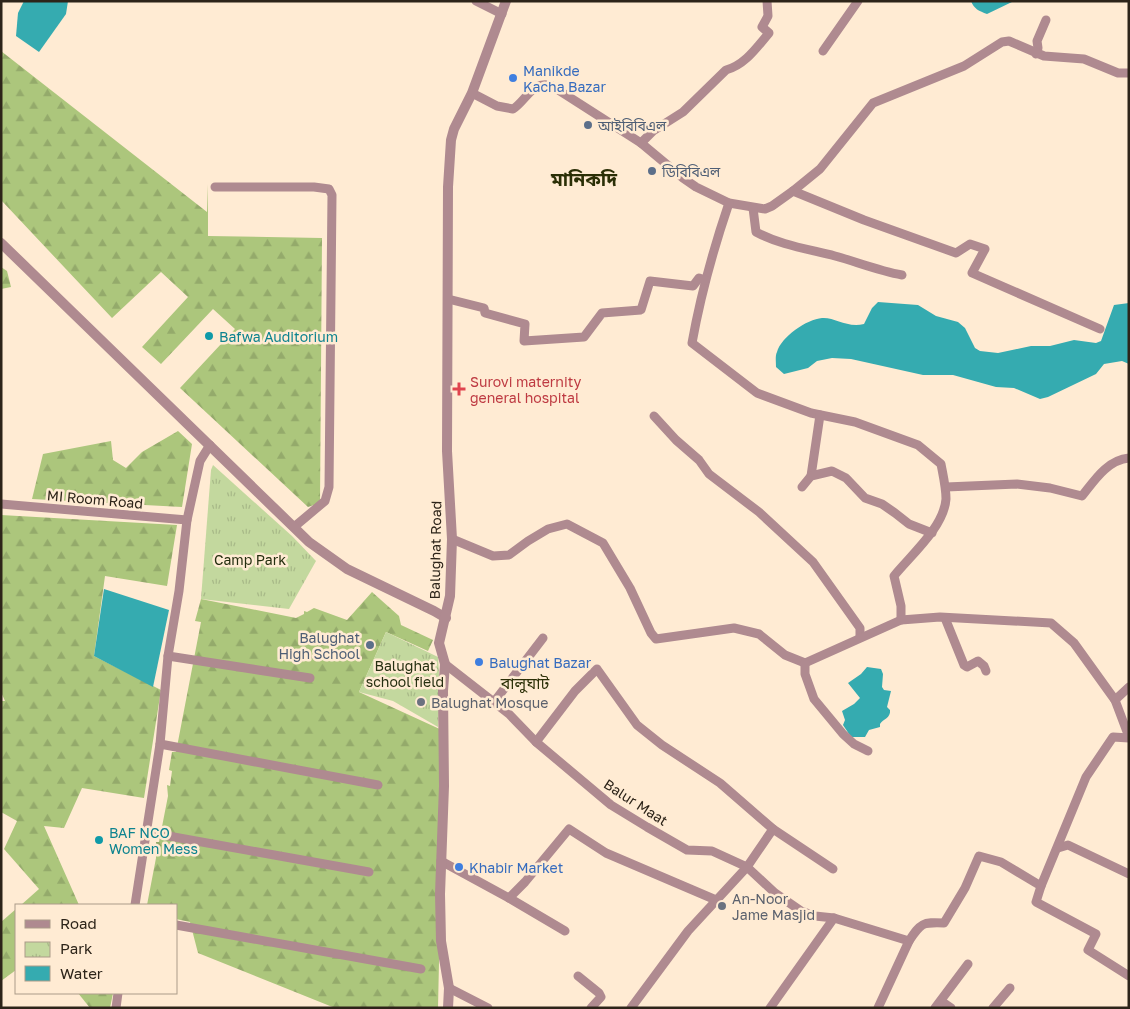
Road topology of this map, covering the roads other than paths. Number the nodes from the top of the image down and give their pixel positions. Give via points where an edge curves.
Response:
1 (476, 1) edge
2 (506, 1) edge
3 (767, 1) edge
4 (858, 1) edge
5 (502, 14) junction
6 (1046, 20) dead end
7 (823, 51) dead end
8 (1036, 54) junction
9 (1129, 74) edge
10 (472, 93) junction
11 (641, 143) junction
12 (215, 187) dead end
13 (793, 191) junction
14 (730, 203) junction
15 (753, 208) junction
16 (1, 243) edge
17 (902, 275) dead end
18 (705, 280) junction
19 (448, 299) junction
20 (1100, 329) dead end
21 (820, 415) junction
22 (654, 416) dead end
23 (210, 445) junction
24 (1129, 458) edge
25 (811, 476) junction
26 (802, 487) dead end
27 (946, 487) junction
28 (1, 504) edge
29 (187, 520) junction
30 (294, 527) junction
31 (932, 533) junction
32 (452, 539) junction
33 (446, 618) junction
34 (946, 618) junction
35 (901, 620) junction
36 (860, 637) junction
37 (542, 638) dead end
38 (168, 656) junction
39 (805, 663) junction
40 (445, 664) junction
41 (986, 671) dead end
42 (310, 678) dead end
43 (1129, 687) edge
44 (1115, 700) junction
45 (494, 702) junction
46 (1129, 738) edge
47 (536, 742) junction
48 (160, 744) junction
49 (868, 751) dead end
50 (378, 785) dead end
51 (773, 829) junction
52 (146, 832) junction
53 (1058, 848) junction
54 (441, 861) junction
55 (747, 867) junction
56 (833, 869) dead end
57 (369, 872) dead end
58 (1129, 874) edge
59 (1041, 886) junction
60 (509, 898) junction
61 (716, 900) junction
62 (135, 904) edge
63 (834, 918) junction
64 (178, 925) edge
65 (565, 932) dead end
66 (909, 942) junction
67 (968, 964) dead end
68 (421, 969) dead end
69 (578, 976) dead end
70 (1129, 976) edge
71 (449, 988) junction
72 (1010, 988) dead end
73 (118, 994) edge
74 (938, 1004) edge
75 (116, 1008) edge
76 (448, 1008) edge
77 (488, 1008) edge
78 (591, 1008) edge
79 (631, 1008) edge
80 (770, 1008) edge
81 (878, 1008) edge
82 (951, 1008) edge
83 (993, 1008) edge

1 - 5 street
2 - 5 street, Balughat Road
3 - 11 street via 768,16 762,27 769,33 745,60 726,70 683,112
4 - 7 street
5 - 10 street, Balughat Road
6 - 8 street via 1037,41
8 - 9 street via 1084,59
8 - 13 street via 1002,42 964,66 874,103 820,169
10 - 11 street via 497,106 513,109 529,92 548,84
10 - 19 street, Balughat Road via 451,140
11 - 14 street via 696,187
12 - 30 street via 314,186 329,189 332,194 329,487 325,501
13 - 15 street via 765,209
13 - 20 street via 956,253 970,244 985,249 972,273
14 - 15 street
14 - 18 street
15 - 17 street via 756,232 770,239
16 - 23 street
18 - 19 street via 698,278 693,286 650,281 641,310 602,313 584,337 524,342 525,324 485,313 484,308
18 - 21 street via 692,342 756,393
19 - 32 street, Balughat Road via 448,451
21 - 25 street
21 - 27 street via 855,422 918,445 941,464
22 - 36 street via 709,474 759,512 813,562 860,628
23 - 29 street via 200,461
23 - 30 street
24 - 27 street via 1111,464 1082,496 1017,484
25 - 26 street
25 - 31 street via 832,471 846,478 865,498 895,512 909,524
27 - 31 street via 946,501
28 - 29 street, MI Room Road
29 - 38 street
30 - 33 street via 347,569
31 - 35 street via 894,576
32 - 33 street, Balughat Road
32 - 39 street via 493,556 509,556 548,529 567,524 603,543 656,639 734,628 759,634 785,655
33 - 40 street, Balughat Road via 439,643
34 - 35 street
34 - 41 street via 964,665 967,667 978,661
34 - 44 street via 1051,623 1074,643
35 - 36 street
36 - 39 street
37 - 45 street
38 - 42 street
38 - 48 street
39 - 49 street via 805,674 814,699 843,734
40 - 45 street, Balur Maat
40 - 54 street, Balughat Road
43 - 44 street
44 - 46 street
45 - 47 street, Balur Maat
46 - 53 street via 1113,737 1086,777
47 - 51 street via 575,691 598,670 637,725 720,783
47 - 55 street, Balur Maat via 611,805 646,827 687,850 712,851
48 - 50 street
48 - 52 street
51 - 55 street
51 - 56 street
52 - 57 street
52 - 62 street
53 - 58 street via 1068,845
53 - 59 street
54 - 60 street
54 - 71 street, Balughat Road via 441,941
55 - 61 street
55 - 63 street, Balur Maat via 801,910 815,916
59 - 66 street via 1001,862 979,856 944,923 927,922 918,928
59 - 70 street via 1036,902 1096,934 1088,950
60 - 61 street via 568,829 606,852
60 - 65 street
61 - 79 street via 688,931
63 - 66 street, Balur Maat
63 - 80 street
64 - 68 street
66 - 81 street
67 - 74 street
69 - 78 street via 601,997
71 - 76 street, Balughat Road
71 - 77 street
72 - 83 street
73 - 75 street
74 - 82 street

